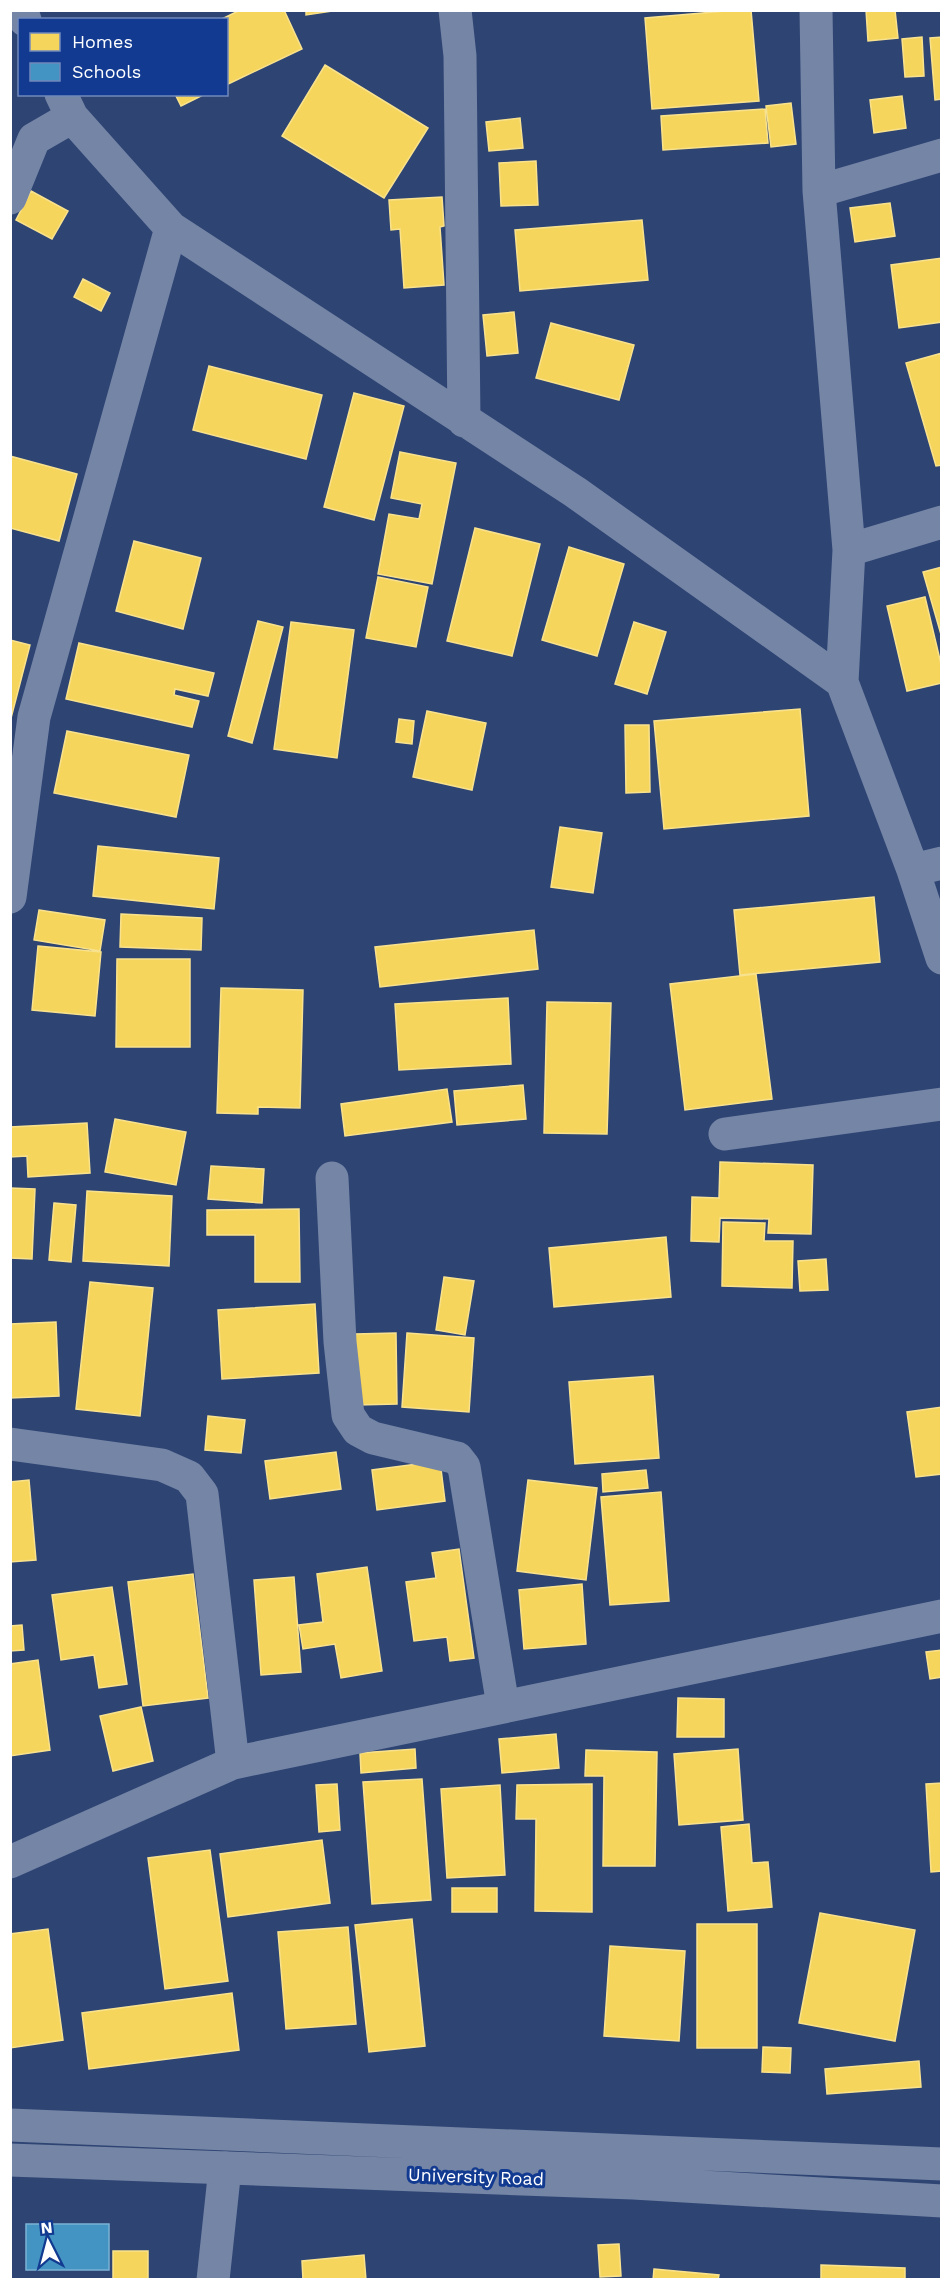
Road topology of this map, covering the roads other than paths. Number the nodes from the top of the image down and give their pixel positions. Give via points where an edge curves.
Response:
1 (455, 10) edge
2 (816, 10) edge
3 (66, 106) edge
4 (942, 155) edge
5 (819, 191) junction
6 (10, 198) edge
7 (171, 228) junction
8 (464, 421) junction
9 (942, 522) edge
10 (849, 550) junction
11 (842, 682) junction
12 (927, 867) edge
13 (12, 884) edge
14 (942, 958) edge
15 (942, 1104) edge
16 (725, 1134) dead end
17 (332, 1178) dead end
18 (10, 1444) edge
19 (942, 1616) edge
20 (503, 1706) junction
21 (233, 1763) junction
22 (10, 1862) edge
23 (10, 2125) edge
24 (10, 2160) edge
25 (942, 2164) edge
26 (225, 2168) junction
27 (942, 2201) edge
28 (213, 2280) edge

1 - 8 street via 460,56
2 - 5 street
3 - 6 street via 34,139
3 - 7 street
4 - 5 street
5 - 10 street
7 - 8 street
7 - 13 street via 34,717
8 - 11 street via 575,492
9 - 10 street
10 - 11 street
11 - 12 street
12 - 14 street
15 - 16 street
17 - 20 street via 340,1342 348,1415 358,1430 373,1438 457,1458 464,1467
18 - 21 street via 162,1466 189,1477 202,1494
19 - 20 street
20 - 21 street
21 - 22 street
23 - 25 main road, University Road
24 - 26 main road, University Road
26 - 27 main road, University Road via 633,2183
26 - 28 street

